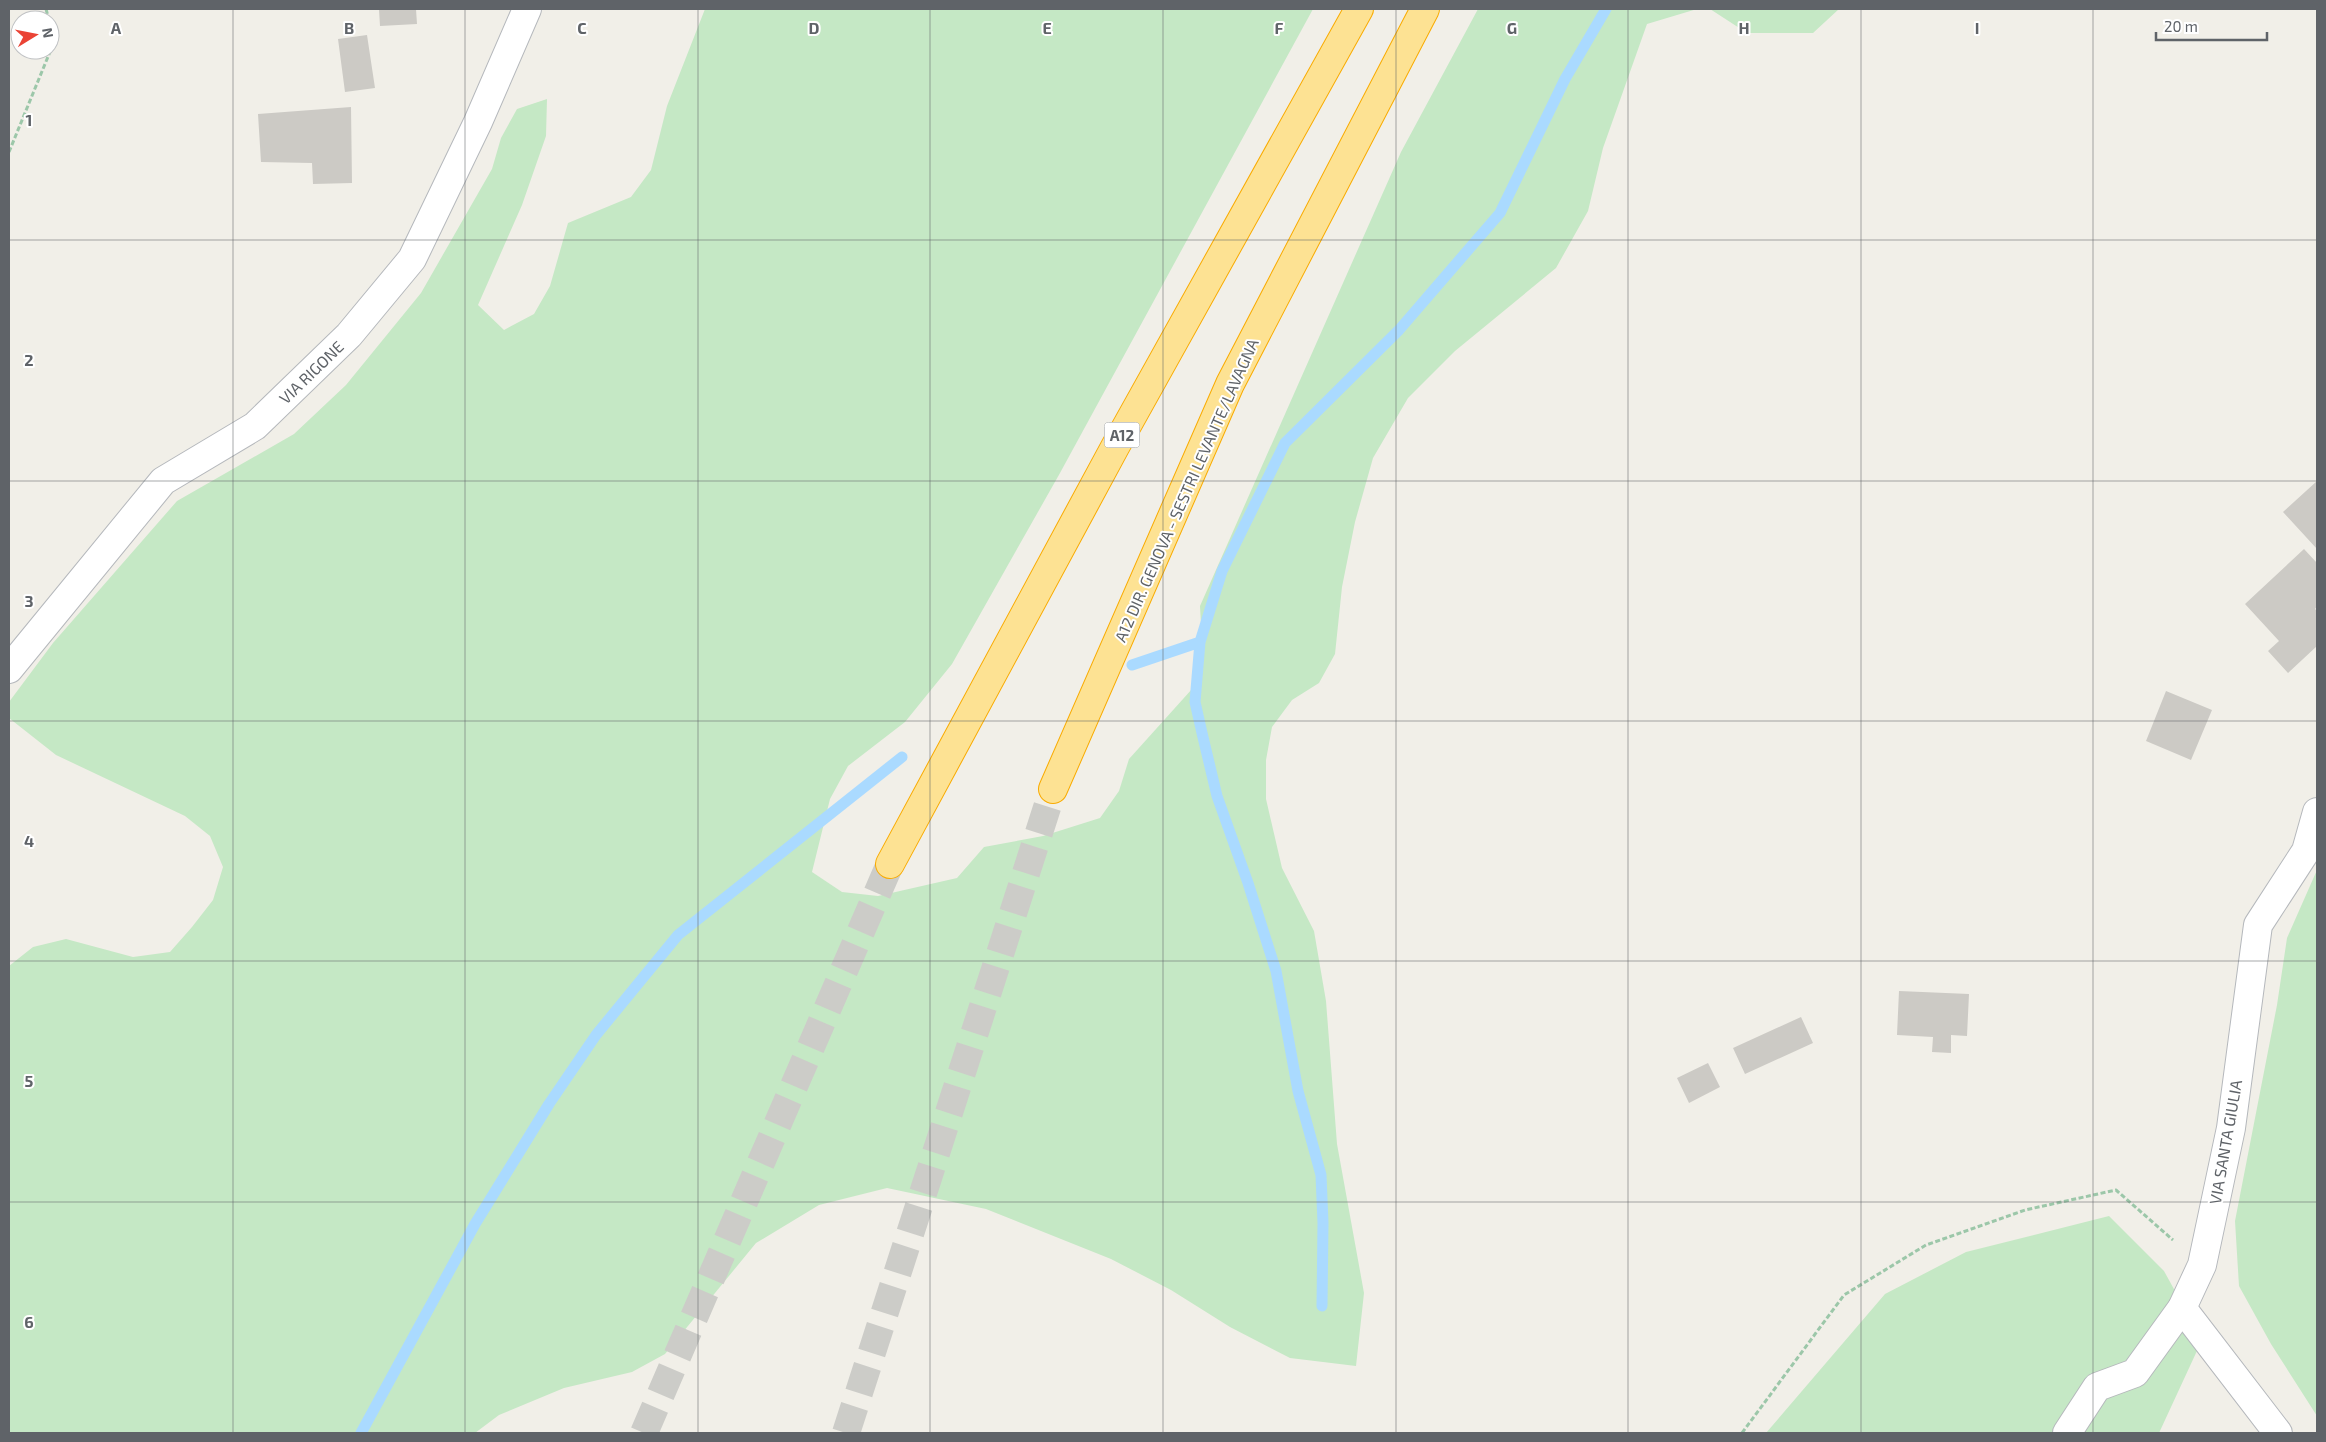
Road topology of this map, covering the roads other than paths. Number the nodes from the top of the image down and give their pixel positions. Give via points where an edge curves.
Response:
1 (527, 9) edge
2 (1359, 9) edge
3 (1425, 9) edge
4 (9, 669) edge
5 (1053, 789) tunnel mouth
6 (2317, 812) edge
7 (890, 864) tunnel mouth
8 (2182, 1308) junction
9 (2067, 1433) edge
10 (2278, 1433) edge

1 - 4 street, VIA RIGONE via 478,122 412,260 350,335 255,426 163,481
2 - 7 highway, A12 via 1115,447
3 - 5 highway, A12 DIR. GENOVA - SESTRI LEVANTE/LAVAGNA via 1230,384
6 - 8 street, VIA SANTA GIULIA via 2306,851 2258,926 2230,1128 2202,1265
8 - 9 street, VIA SANTA GIULIA via 2135,1373 2097,1387
8 - 10 street

